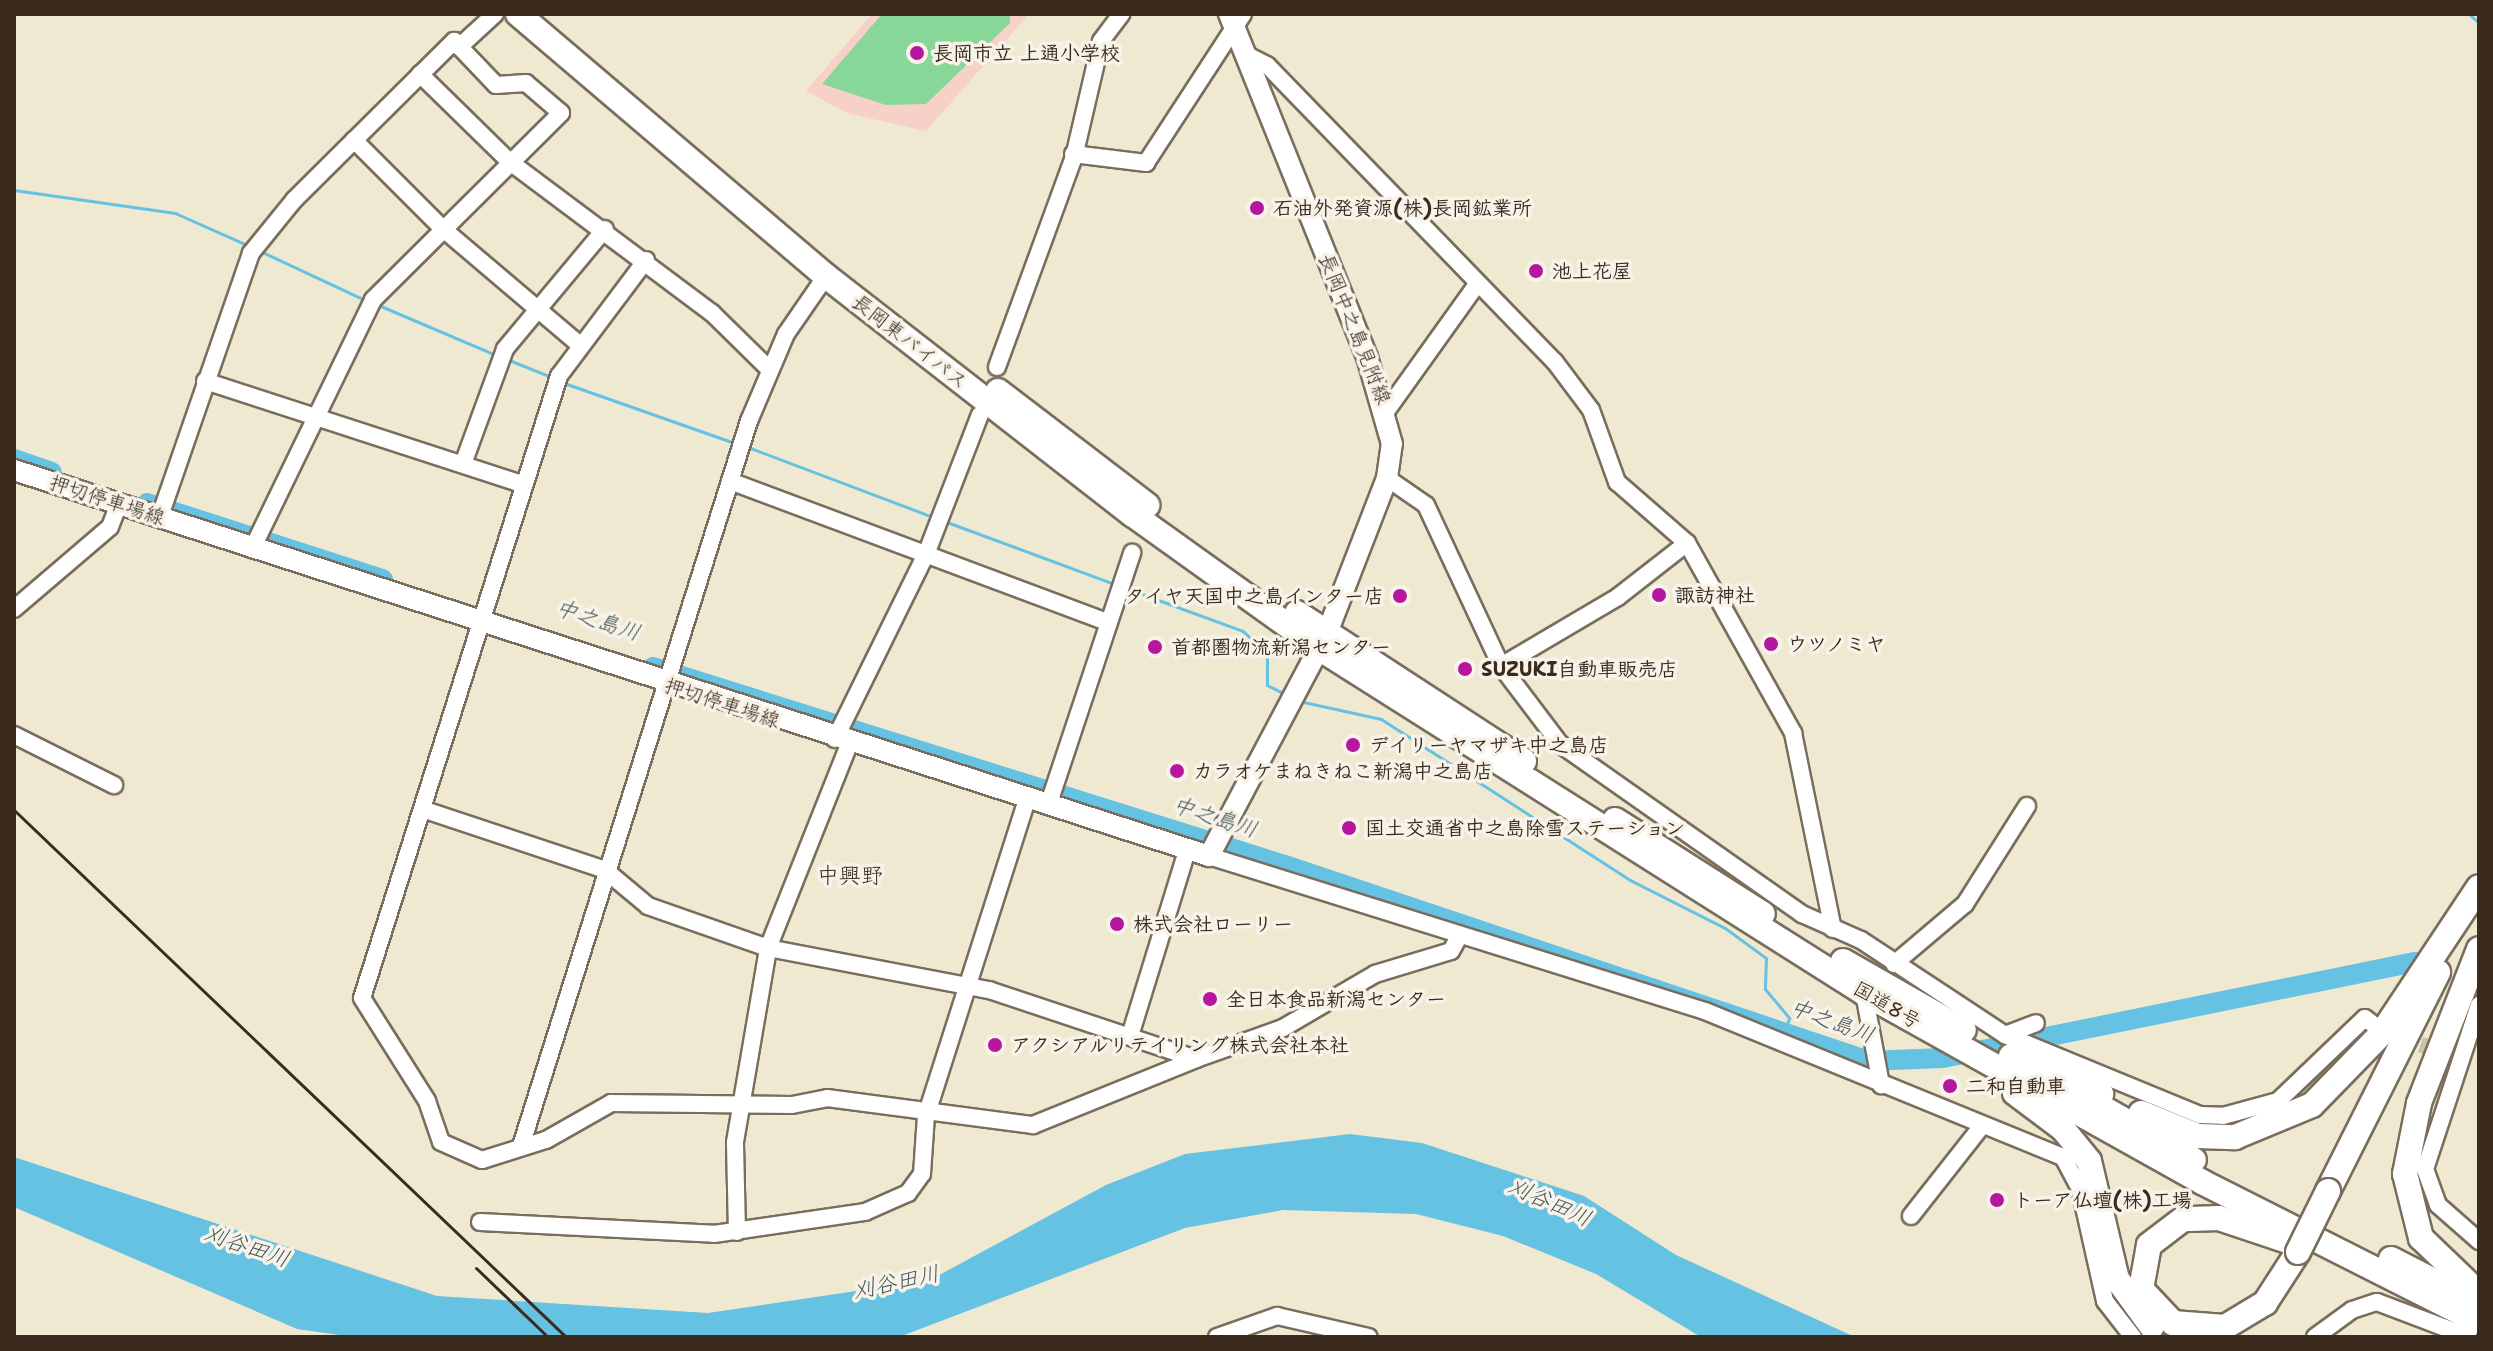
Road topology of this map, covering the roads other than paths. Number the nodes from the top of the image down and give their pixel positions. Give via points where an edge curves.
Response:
1 (495, 14) edge
2 (518, 14) edge
3 (539, 14) edge
4 (1121, 14) edge
5 (1235, 18) edge
6 (459, 47) junction
7 (1245, 54) junction
8 (420, 74) junction
9 (354, 140) junction
10 (1073, 154) junction
11 (510, 162) junction
12 (442, 228) junction
13 (605, 229) junction
14 (646, 260) junction
15 (826, 276) junction
16 (1478, 283) junction
17 (538, 308) junction
18 (580, 345) junction
19 (997, 367) dead end
20 (768, 368) junction
21 (205, 381) junction
22 (1387, 410) junction
23 (980, 415) dead end
24 (319, 417) junction
25 (463, 464) junction
26 (14, 470) edge
27 (1387, 478) junction
28 (730, 481) junction
29 (525, 485) junction
30 (119, 504) junction
31 (160, 516) junction
32 (1687, 543) junction
33 (252, 549) junction
34 (927, 552) junction
35 (1132, 553) dead end
36 (14, 609) edge
37 (1108, 622) junction
38 (481, 625) junction
39 (1323, 640) junction
40 (1501, 666) junction
41 (669, 676) junction
42 (14, 735) edge
43 (842, 741) junction
44 (114, 785) dead end
45 (1027, 799) junction
46 (1048, 806) junction
47 (2027, 806) dead end
48 (422, 809) junction
49 (1187, 851) junction
50 (1209, 856) junction
51 (1694, 856) junction
52 (605, 870) junction
53 (2479, 889) edge
54 (2479, 927) edge
55 (1833, 929) junction
56 (1460, 935) junction
57 (768, 948) junction
58 (2479, 949) edge
59 (1894, 964) junction
60 (969, 987) junction
61 (1872, 997) junction
62 (2479, 1005) edge
63 (2036, 1023) dead end
64 (2378, 1028) tunnel mouth
65 (1130, 1036) junction
66 (1957, 1043) junction
67 (1997, 1056) junction
68 (1196, 1059) junction
69 (1881, 1085) junction
70 (743, 1103) junction
71 (926, 1116) junction
72 (1981, 1127) junction
73 (522, 1143) junction
74 (2333, 1194) junction
75 (1911, 1216) dead end
76 (480, 1222) dead end
77 (737, 1232) junction
78 (2479, 1241) edge
79 (2303, 1255) junction
80 (2479, 1290) edge
81 (2479, 1304) edge
82 (2454, 1309) junction
83 (2479, 1322) edge
84 (1317, 1330) edge
85 (1217, 1337) edge
86 (1369, 1337) edge
87 (2133, 1337) edge
88 (2172, 1337) edge
89 (2237, 1337) edge
90 (2315, 1337) edge
91 (2469, 1337) edge

1 - 6 street
2 - 15 highway, 長岡東バイパス
3 - 39 highway, 長岡東バイパス via 849,275
4 - 10 street via 1101,41 1100,67
5 - 7 main road, 長岡中之島見附線
5 - 10 street via 1146,163
6 - 8 street via 454,41
6 - 11 street via 496,85 526,83 561,113
7 - 16 street via 1267,65
7 - 22 main road, 長岡中之島見附線
8 - 9 street
8 - 11 street
9 - 12 street
9 - 21 street via 257,243
10 - 19 street
11 - 12 street
11 - 13 street
12 - 17 street
12 - 24 street via 373,300
13 - 14 street
13 - 17 street
14 - 18 street
14 - 20 street
15 - 20 street
15 - 39 highway, 長岡東バイパス via 1132,514
16 - 22 street
16 - 32 street via 1585,401 1617,482
17 - 18 street
17 - 25 street via 498,365
18 - 29 street via 559,376
20 - 28 street
21 - 24 street
21 - 31 street
22 - 27 main road, 長岡中之島見附線
23 - 34 street
24 - 25 street
24 - 33 street
25 - 29 street
26 - 30 main road, 押切停車場線
27 - 39 main road, 長岡中之島見附線
27 - 40 street via 1426,505
28 - 34 street
28 - 41 street
29 - 38 street
30 - 31 main road, 押切停車場線
30 - 36 street via 110,527
31 - 33 main road, 押切停車場線
32 - 40 street via 1618,597
32 - 55 street via 1793,733
33 - 38 main road, 押切停車場線
34 - 37 street
34 - 43 street
35 - 37 street
37 - 46 street
38 - 41 main road, 押切停車場線
38 - 48 street
39 - 50 main road
39 - 51 highway, 国道8号
39 - 61 highway, 国道8号
40 - 51 street via 1560,744
41 - 43 main road, 押切停車場線
41 - 52 street
42 - 44 street
43 - 45 main road, 押切停車場線
43 - 57 street
45 - 46 main road, 押切停車場線
45 - 60 street
46 - 49 main road, 押切停車場線
47 - 59 street via 1965,904
48 - 52 street
48 - 73 street via 363,1005 427,1101 441,1142 482,1160
49 - 50 main road, 押切停車場線
49 - 65 street
50 - 56 street
51 - 55 street
51 - 66 highway, 国道8号
52 - 57 street via 648,906
52 - 73 street
53 - 67 highway via 2345,1078 2254,1134 2180,1130
53 - 74 highway
54 - 74 highway
55 - 59 street
56 - 68 street via 1451,951 1375,974 1283,1028
56 - 69 street via 1705,1011
57 - 60 street
57 - 70 street
58 - 80 highway via 2419,1103 2405,1174 2406,1197 2429,1252
59 - 67 street
60 - 65 street
60 - 71 street
61 - 66 highway, 国道8号
61 - 69 street
62 - 78 street via 2454,1052 2425,1169 2438,1205
63 - 67 street
64 - 67 street via 2365,1018 2278,1101 2223,1116 2200,1115
65 - 68 street
66 - 67 highway, 国道8号
67 - 81 highway, 国道8号
67 - 82 highway, 国道8号 via 2202,1182
67 - 88 highway via 2081,1149 2099,1187 2124,1294 2138,1315
68 - 71 street via 1049,1123
69 - 72 street
70 - 71 street via 835,1099
70 - 73 street via 611,1103 546,1140
70 - 77 street via 735,1142
71 - 77 street via 922,1174 894,1202
72 - 75 street
72 - 87 street via 2070,1164 2098,1284
74 - 79 highway
76 - 77 street
79 - 82 highway via 2265,1303 2225,1327 2173,1323 2141,1289 2143,1259 2159,1233 2183,1219 2219,1218
79 - 89 highway via 2270,1315
82 - 83 highway, 国道8号
84 - 85 street via 1277,1316
84 - 86 street
90 - 91 street via 2352,1310 2377,1302

